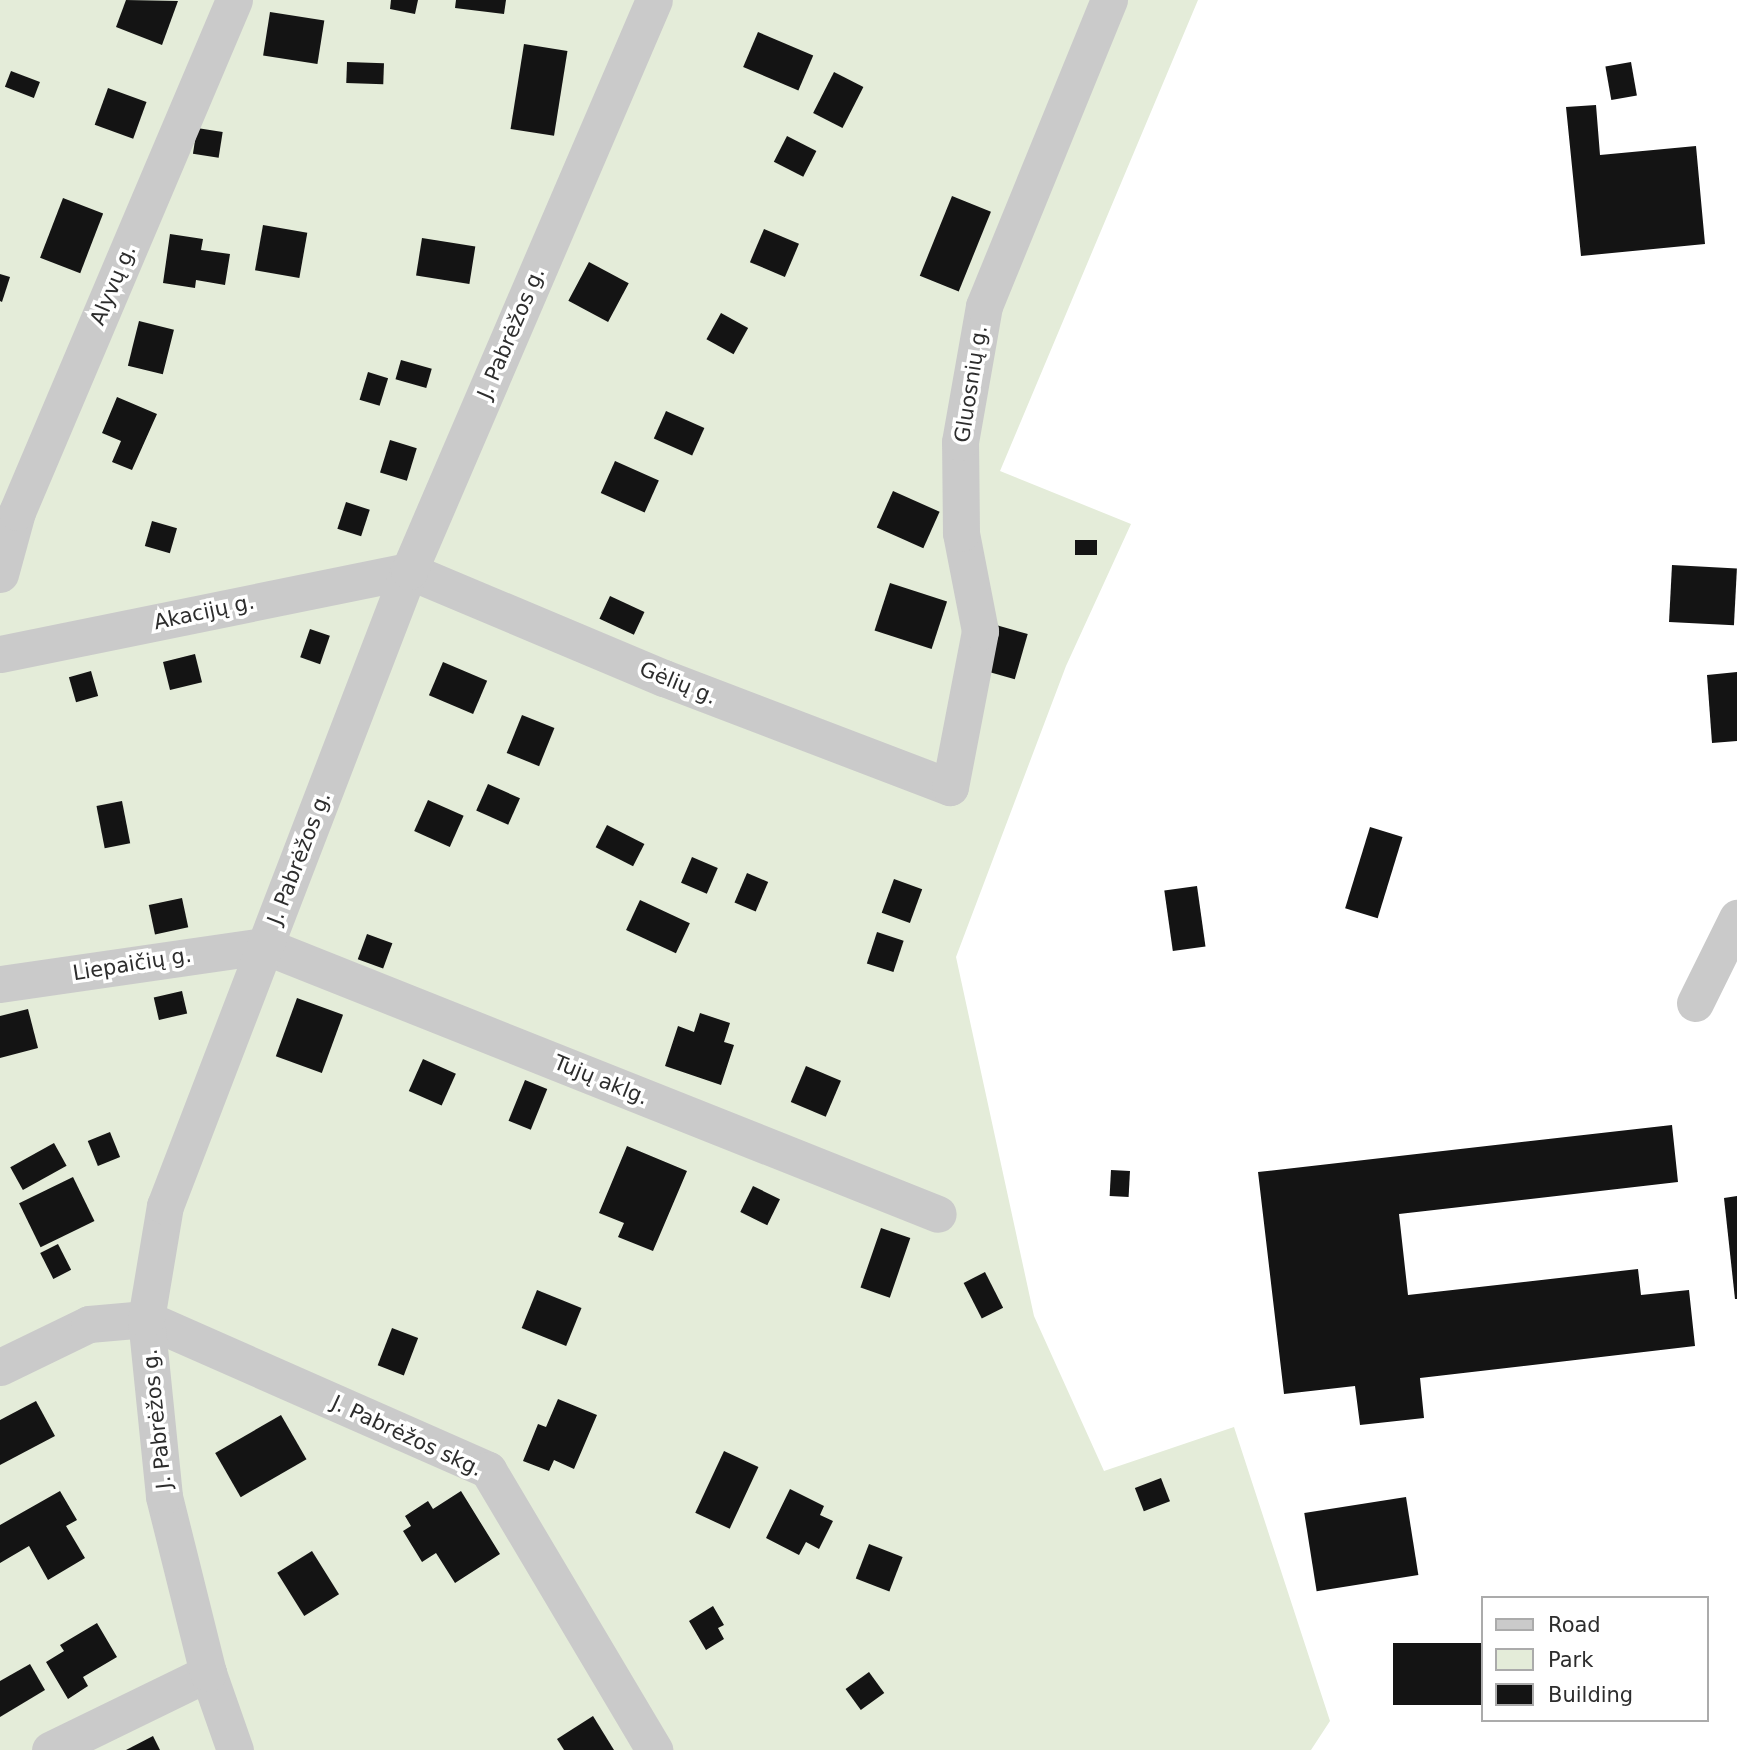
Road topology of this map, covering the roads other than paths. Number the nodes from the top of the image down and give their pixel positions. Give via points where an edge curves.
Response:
1 (234, 0) edge
2 (654, 0) edge
3 (1109, 0) edge
4 (408, 571) junction
5 (0, 574) edge
6 (0, 653) edge
7 (950, 787) joint
8 (1737, 918) edge
9 (265, 946) junction
10 (0, 984) edge
11 (1695, 1003) dead end
12 (937, 1214) dead end
13 (146, 1320) junction
14 (0, 1367) edge
15 (208, 1673) junction
16 (50, 1750) edge
17 (234, 1750) edge
18 (654, 1750) edge

1 - 5 street, Alyvų g. via 17,512
2 - 4 street, J. Pabrėžos g.
3 - 7 street, Gluosnių g. via 984,306 960,442 961,533 979,631
4 - 6 street, Akacijų g.
4 - 7 street, Gėlių g. via 664,678
4 - 9 street, J. Pabrėžos g.
8 - 11 street
9 - 10 street, Liepaičių g.
9 - 12 street, Tujų aklg.
9 - 13 street, J. Pabrėžos g. via 165,1206
13 - 14 street via 89,1324
13 - 15 street, J. Pabrėžos g. via 164,1496
13 - 18 street, J. Pabrėžos skg. via 488,1470
15 - 16 street
15 - 17 street, J. Pabrėžos g.

